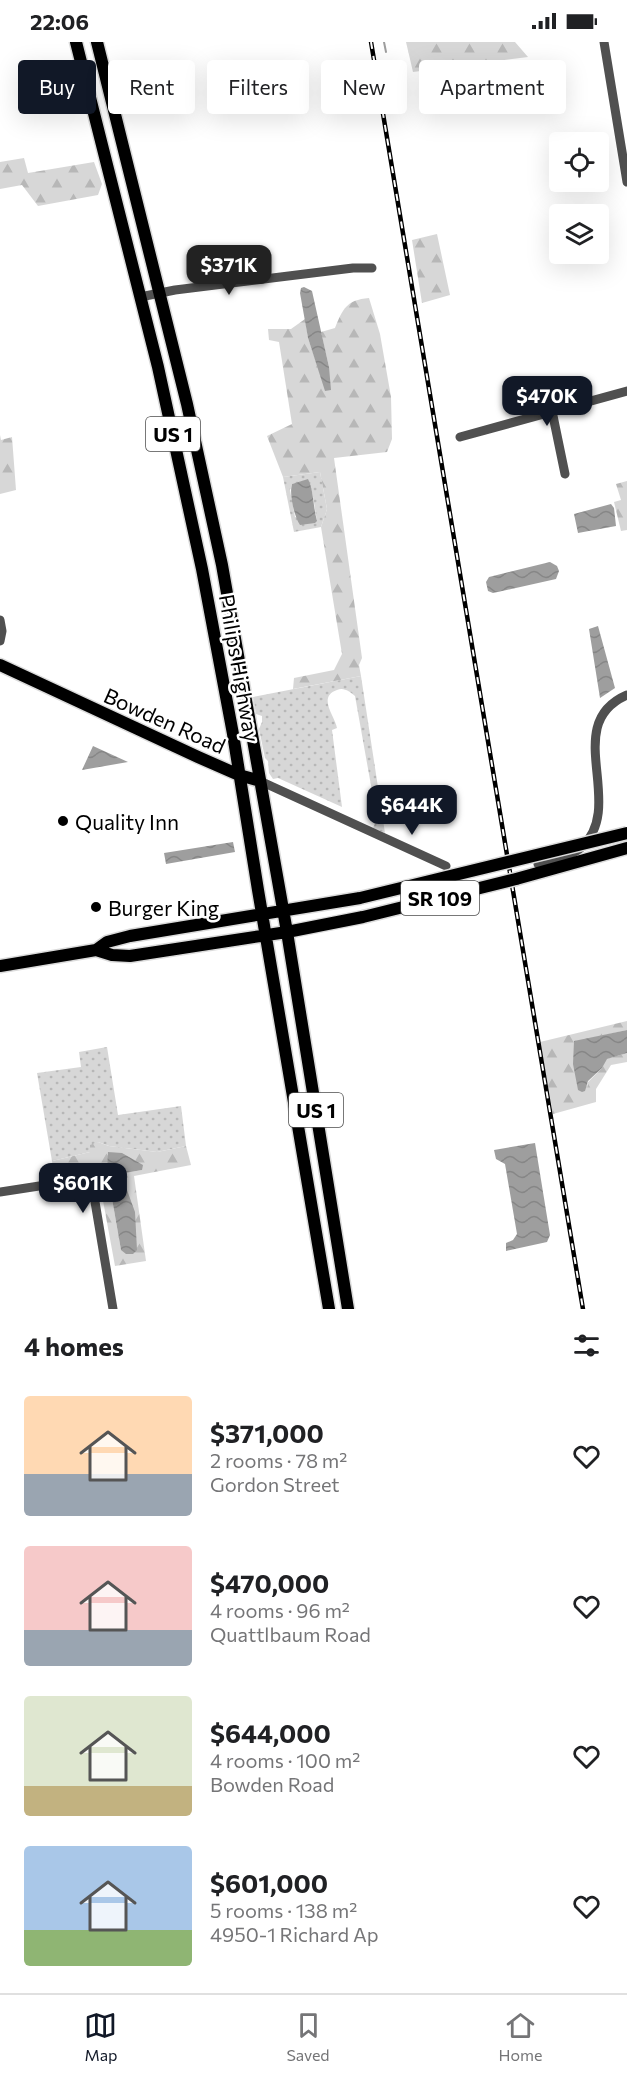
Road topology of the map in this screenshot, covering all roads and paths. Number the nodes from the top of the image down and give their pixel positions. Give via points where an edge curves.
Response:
1 (76, 42) edge
2 (97, 42) edge
3 (604, 42) edge
4 (80, 60) edge
5 (108, 84) edge
6 (94, 114) edge
7 (116, 114) edge
8 (120, 131) junction
9 (100, 136) junction
10 (627, 182) edge
11 (372, 268) dead end
12 (160, 293) junction
13 (141, 297) junction
14 (627, 391) edge
15 (552, 411) junction
16 (460, 437) dead end
17 (565, 474) dead end
18 (211, 513) junction
19 (191, 517) junction
20 (0, 620) edge
21 (0, 641) edge
22 (0, 665) edge
23 (627, 695) edge
24 (239, 775) junction
25 (260, 781) junction
26 (627, 833) edge
27 (627, 848) edge
28 (538, 864) dead end
29 (446, 866) dead end
30 (283, 911) junction
31 (262, 915) junction
32 (287, 932) junction
33 (266, 935) junction
34 (96, 950) junction
35 (0, 966) edge
36 (0, 1191) edge
37 (113, 1309) edge
38 (329, 1309) edge
39 (348, 1309) edge

1 - 4 main road, Philips Highway / US 1
2 - 5 main road, Philips Highway / US 1
3 - 10 street
6 - 9 main road, Philips Highway / US 1
7 - 8 main road, Philips Highway / US 1
8 - 9 main road
8 - 12 main road, Philips Highway / US 1
9 - 13 main road, Philips Highway / US 1
11 - 12 street
12 - 13 street
12 - 18 main road, Philips Highway / US 1
13 - 19 main road, Philips Highway / US 1
14 - 15 street
15 - 16 street
15 - 17 street
18 - 19 main road
18 - 25 main road, Philips Highway / US 1
19 - 24 main road, Philips Highway / US 1
20 - 21 street
22 - 24 main road, Bowden Road
23 - 28 street via 606,711 598,729 604,797 596,828 590,839 573,853
24 - 25 main road, Bowden Road
24 - 31 main road, Philips Highway / US 1
25 - 29 street, Bowden Road
25 - 30 main road, Philips Highway / US 1
26 - 30 main road, SR 109, bridge via 360,898
27 - 32 main road, SR 109, bridge via 499,884
30 - 31 main road, SR 109
30 - 32 main road, Philips Highway / US 1
31 - 33 main road, Philips Highway / US 1
31 - 34 main road, SR 109 via 130,936 107,942
32 - 33 main road, SR 109
32 - 39 main road, Philips Highway / US 1
33 - 34 main road, SR 109 via 130,956
33 - 38 main road, Philips Highway / US 1
34 - 35 main road, SR 109
36 - 37 street via 90,1178

